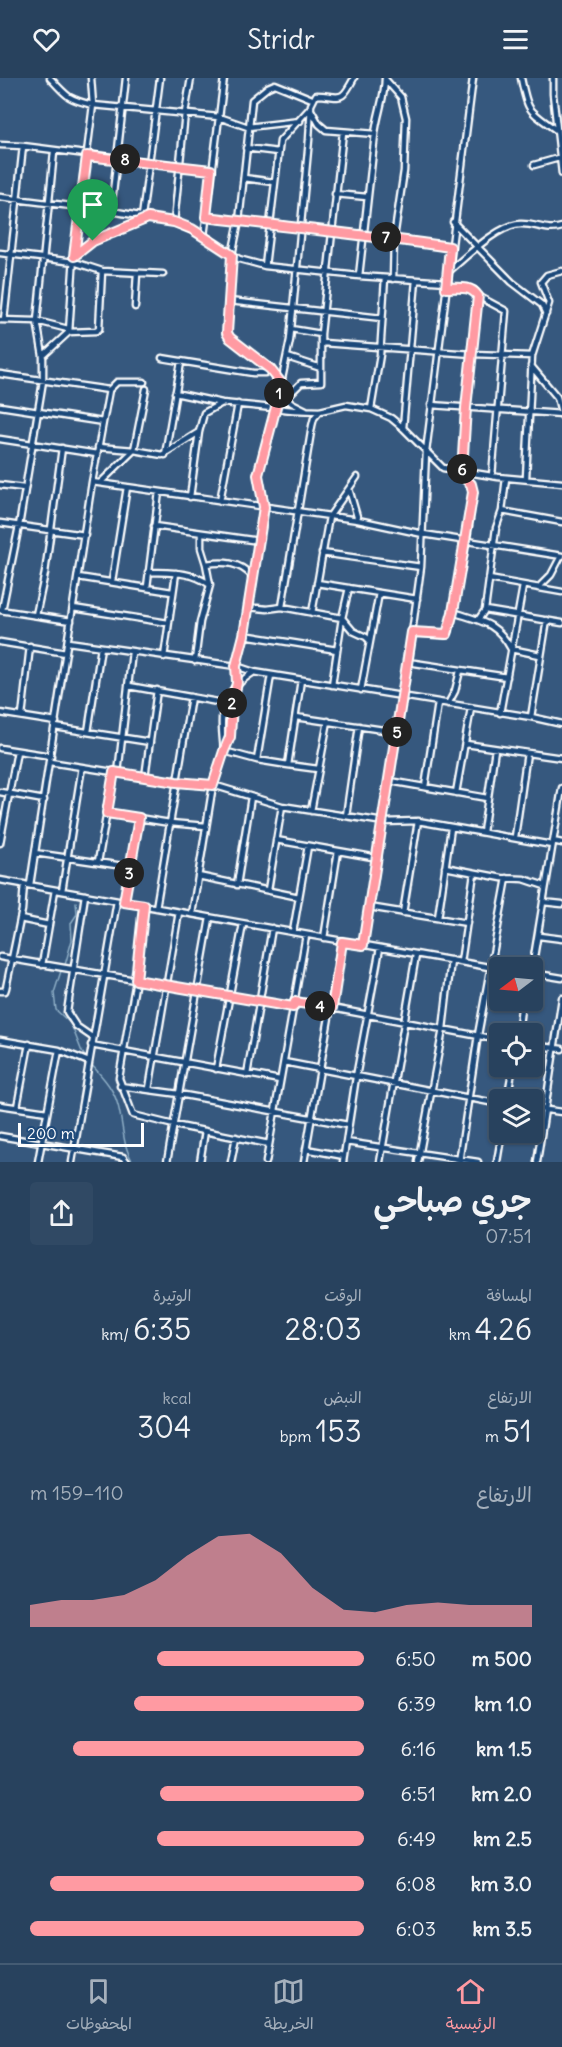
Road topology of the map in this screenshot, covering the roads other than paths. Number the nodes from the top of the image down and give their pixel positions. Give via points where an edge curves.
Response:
1 (50, 78) edge
2 (91, 78) edge
3 (126, 78) edge
4 (160, 78) edge
5 (191, 78) edge
6 (224, 78) edge
7 (354, 78) edge
8 (385, 78) edge
9 (473, 78) edge
10 (521, 78) edge
11 (554, 78) edge
12 (312, 99) junction
13 (93, 105) junction
14 (123, 107) junction
15 (310, 108) junction
16 (154, 111) junction
17 (185, 113) junction
18 (219, 117) junction
19 (300, 121) junction
20 (248, 127) junction
21 (556, 130) junction
22 (343, 132) junction
23 (375, 134) junction
24 (0, 145) edge
25 (23, 146) junction
26 (246, 148) junction
27 (54, 152) junction
28 (278, 152) junction
29 (87, 156) junction
30 (118, 158) junction
31 (560, 158) edge
32 (149, 162) junction
33 (179, 165) junction
34 (534, 165) dead end
35 (211, 170) junction
36 (562, 174) edge
37 (243, 178) junction
38 (274, 182) junction
39 (335, 194) junction
40 (0, 197) edge
41 (367, 197) junction
42 (18, 200) junction
43 (50, 203) junction
44 (81, 207) junction
45 (111, 211) junction
46 (142, 217) junction
47 (206, 217) junction
48 (148, 218) junction
49 (239, 221) junction
50 (174, 222) junction
51 (453, 222) junction
52 (270, 225) junction
53 (562, 226) edge
54 (300, 229) junction
55 (331, 232) junction
56 (363, 234) junction
57 (204, 236) junction
58 (394, 238) junction
59 (450, 247) junction
60 (478, 248) junction
61 (0, 253) edge
62 (11, 254) junction
63 (232, 255) junction
64 (44, 258) junction
65 (74, 259) junction
66 (265, 266) junction
67 (297, 269) junction
68 (102, 271) junction
69 (449, 271) junction
70 (562, 272) edge
71 (137, 273) junction
72 (328, 273) junction
73 (163, 274) dead end
74 (359, 276) junction
75 (385, 278) junction
76 (393, 279) junction
77 (416, 280) junction
78 (447, 282) junction
79 (446, 288) junction
80 (478, 296) junction
81 (229, 301) junction
82 (135, 307) dead end
83 (293, 308) junction
84 (324, 312) junction
85 (546, 314) junction
86 (382, 318) junction
87 (2, 320) edge
88 (37, 321) junction
89 (291, 329) junction
90 (69, 330) junction
91 (321, 334) junction
92 (323, 343) junction
93 (381, 348) junction
94 (409, 350) junction
95 (438, 351) junction
96 (472, 354) junction
97 (43, 356) junction
98 (504, 356) junction
99 (532, 356) junction
100 (287, 357) junction
101 (162, 358) dead end
102 (181, 362) junction
103 (531, 366) junction
104 (321, 368) junction
105 (270, 369) junction
106 (0, 374) edge
107 (43, 381) junction
108 (144, 382) dead end
109 (282, 384) junction
110 (146, 389) dead end
111 (109, 390) junction
112 (279, 392) junction
113 (176, 393) junction
114 (286, 398) junction
115 (222, 403) junction
116 (238, 404) junction
117 (431, 405) junction
118 (0, 406) edge
119 (276, 408) junction
120 (466, 408) junction
121 (371, 409) junction
122 (498, 410) junction
123 (37, 411) junction
124 (308, 411) junction
125 (320, 411) junction
126 (529, 412) junction
127 (562, 415) edge
128 (103, 422) junction
129 (403, 428) junction
130 (199, 432) junction
131 (0, 439) edge
132 (32, 443) junction
133 (98, 447) junction
134 (62, 448) junction
135 (134, 450) junction
136 (426, 452) junction
137 (97, 454) junction
138 (165, 455) junction
139 (460, 471) junction
140 (492, 476) junction
141 (357, 477) dead end
142 (506, 478) junction
143 (526, 478) junction
144 (93, 482) junction
145 (100, 483) junction
146 (562, 483) edge
147 (0, 485) edge
148 (127, 487) junction
149 (24, 488) junction
150 (349, 489) junction
151 (159, 492) junction
152 (190, 497) junction
153 (220, 501) junction
154 (264, 507) junction
155 (502, 511) junction
156 (297, 512) junction
157 (329, 517) junction
158 (358, 520) junction
159 (562, 522) edge
160 (0, 523) edge
161 (19, 526) junction
162 (154, 526) junction
163 (50, 530) junction
164 (201, 534) junction
165 (423, 534) junction
166 (85, 535) junction
167 (259, 541) junction
168 (466, 541) junction
169 (494, 545) junction
170 (322, 553) junction
171 (562, 556) edge
172 (206, 564) junction
173 (421, 567) junction
174 (148, 572) junction
175 (176, 573) junction
176 (78, 576) junction
177 (252, 576) junction
178 (489, 579) junction
179 (111, 581) junction
180 (317, 583) junction
181 (210, 585) junction
182 (523, 586) junction
183 (147, 587) junction
184 (349, 588) junction
185 (538, 588) junction
186 (172, 592) junction
187 (562, 592) edge
188 (379, 593) junction
189 (417, 599) junction
190 (249, 607) junction
191 (282, 607) junction
192 (73, 608) junction
193 (1, 610) edge
194 (485, 610) junction
195 (453, 612) junction
196 (312, 613) junction
197 (36, 615) junction
198 (518, 615) junction
199 (342, 618) junction
200 (478, 620) junction
201 (547, 620) junction
202 (71, 621) junction
203 (168, 623) junction
204 (562, 623) edge
205 (412, 632) junction
206 (244, 635) junction
207 (370, 641) junction
208 (0, 642) edge
209 (68, 642) junction
210 (30, 646) junction
211 (101, 647) junction
212 (511, 649) junction
213 (337, 650) junction
214 (132, 652) junction
215 (66, 653) junction
216 (540, 655) junction
217 (164, 657) junction
218 (195, 661) junction
219 (408, 662) junction
220 (236, 666) junction
221 (459, 671) junction
222 (254, 672) junction
223 (271, 675) junction
224 (507, 677) junction
225 (301, 680) junction
226 (237, 683) junction
227 (332, 685) junction
228 (129, 687) junction
229 (157, 690) junction
230 (361, 690) junction
231 (455, 691) junction
232 (191, 697) junction
233 (402, 697) junction
234 (223, 703) junction
235 (438, 703) junction
236 (448, 704) junction
237 (460, 706) junction
238 (471, 708) junction
239 (0, 713) edge
240 (500, 713) junction
241 (22, 716) junction
242 (296, 717) junction
243 (531, 717) junction
244 (328, 721) junction
245 (56, 724) junction
246 (562, 724) edge
247 (359, 726) junction
248 (88, 732) junction
249 (397, 732) junction
250 (123, 737) junction
251 (150, 742) junction
252 (466, 744) junction
253 (0, 747) edge
254 (495, 749) junction
255 (17, 751) junction
256 (224, 751) junction
257 (527, 753) junction
258 (562, 758) edge
259 (50, 759) junction
260 (257, 760) junction
261 (288, 765) junction
262 (82, 767) junction
263 (318, 769) junction
264 (116, 773) junction
265 (145, 777) junction
266 (390, 781) junction
267 (176, 782) junction
268 (213, 785) junction
269 (426, 787) junction
270 (562, 788) edge
271 (0, 792) edge
272 (9, 794) junction
273 (456, 794) junction
274 (251, 797) junction
275 (487, 798) junction
276 (44, 800) junction
277 (282, 806) junction
278 (311, 811) junction
279 (107, 813) junction
280 (345, 816) junction
281 (139, 818) junction
282 (418, 820) junction
283 (384, 822) junction
284 (170, 823) junction
285 (2, 825) edge
286 (206, 826) junction
287 (451, 828) junction
288 (483, 832) junction
289 (515, 837) junction
290 (276, 840) junction
291 (0, 843) edge
292 (553, 843) junction
293 (562, 843) edge
294 (308, 846) junction
295 (338, 851) junction
296 (35, 853) junction
297 (68, 858) junction
298 (378, 858) junction
299 (98, 862) junction
300 (130, 867) junction
301 (445, 867) junction
302 (474, 873) junction
303 (198, 876) junction
304 (507, 878) junction
305 (0, 880) edge
306 (27, 884) junction
307 (237, 885) junction
308 (545, 886) junction
309 (55, 890) junction
310 (268, 890) junction
311 (62, 891) junction
312 (85, 895) junction
313 (299, 897) junction
314 (117, 901) junction
315 (124, 902) junction
316 (543, 902) junction
317 (562, 904) edge
318 (144, 905) junction
319 (369, 907) junction
320 (156, 908) junction
321 (179, 912) junction
322 (403, 912) junction
323 (192, 914) junction
324 (210, 918) junction
325 (438, 918) junction
326 (20, 919) junction
327 (467, 923) junction
328 (243, 924) junction
329 (49, 926) junction
330 (272, 928) junction
331 (293, 932) junction
332 (306, 935) junction
333 (539, 936) junction
334 (324, 938) junction
335 (562, 939) edge
336 (342, 942) junction
337 (363, 945) junction
338 (380, 948) junction
339 (416, 955) junction
340 (0, 957) edge
341 (494, 957) edge
342 (535, 957) edge
343 (12, 959) junction
344 (452, 960) junction
345 (461, 962) junction
346 (42, 965) junction
347 (489, 967) edge
348 (74, 970) junction
349 (105, 975) junction
350 (543, 975) edge
351 (562, 978) edge
352 (136, 980) junction
353 (489, 982) edge
354 (167, 986) junction
355 (0, 991) edge
356 (198, 992) junction
357 (228, 996) junction
358 (562, 998) edge
359 (261, 1001) junction
360 (294, 1004) junction
361 (332, 1008) junction
362 (367, 1014) junction
363 (405, 1023) junction
364 (443, 1029) junction
365 (478, 1035) junction
366 (92, 1037) junction
367 (489, 1038) edge
368 (0, 1040) edge
369 (29, 1044) junction
370 (91, 1045) junction
371 (543, 1046) edge
372 (555, 1048) junction
373 (562, 1049) edge
374 (59, 1050) junction
375 (124, 1052) junction
376 (153, 1058) junction
377 (89, 1062) junction
378 (284, 1062) junction
379 (185, 1063) junction
380 (216, 1069) junction
381 (320, 1070) junction
382 (247, 1075) junction
383 (356, 1077) junction
384 (280, 1080) junction
385 (393, 1083) junction
386 (120, 1086) junction
387 (148, 1089) junction
388 (432, 1091) junction
389 (179, 1094) junction
390 (469, 1099) junction
391 (489, 1102) edge
392 (0, 1105) edge
393 (16, 1107) junction
394 (543, 1109) edge
395 (546, 1109) junction
396 (275, 1111) junction
397 (47, 1112) junction
398 (562, 1112) edge
399 (312, 1119) junction
400 (174, 1125) junction
401 (348, 1125) junction
402 (206, 1131) junction
403 (0, 1136) edge
404 (236, 1137) junction
405 (346, 1142) junction
406 (42, 1143) junction
407 (500, 1143) edge
408 (269, 1144) junction
409 (383, 1147) junction
410 (74, 1149) junction
411 (306, 1149) junction
412 (420, 1152) junction
413 (106, 1155) junction
414 (343, 1159) edge
415 (459, 1160) edge
416 (38, 1162) edge
417 (72, 1162) edge
418 (104, 1162) edge
419 (127, 1162) edge
420 (167, 1162) edge
421 (200, 1162) edge
422 (231, 1162) edge
423 (266, 1162) edge
424 (304, 1162) edge
425 (380, 1162) edge
426 (418, 1162) edge
427 (478, 1162) edge
428 (497, 1162) edge
429 (537, 1162) edge

1 - 13 street via 64,95
2 - 13 street
3 - 14 street
4 - 16 street
5 - 17 street
6 - 18 street
7 - 12 street via 339,97 319,95
8 - 23 street
8 - 58 street via 401,97 406,118 404,176
9 - 51 street
10 - 21 street via 529,108
11 - 21 street
12 - 15 street
12 - 20 street via 272,85 252,100
13 - 14 street
13 - 29 street
14 - 16 street
14 - 30 street
15 - 19 street
15 - 22 street via 322,128
15 - 54 street
16 - 17 street
16 - 32 street
17 - 18 street
17 - 33 street
18 - 20 street
18 - 35 street
19 - 20 street
19 - 28 street via 282,137
20 - 26 street
21 - 31 street
22 - 23 street
22 - 39 street
23 - 41 street
24 - 25 street
25 - 27 street
25 - 42 street
26 - 28 street
26 - 37 street
27 - 29 street
27 - 43 street
28 - 38 street
29 - 30 street
29 - 44 street
30 - 32 street
30 - 45 street
31 - 34 street
31 - 36 street
32 - 33 street
32 - 46 street
33 - 35 street
33 - 50 street
35 - 47 street
37 - 38 street
37 - 49 street
38 - 52 street
39 - 41 street
39 - 55 street
40 - 42 street
41 - 56 street
42 - 43 street
42 - 62 street
43 - 44 street
43 - 64 street
44 - 45 street
44 - 65 street
45 - 46 street
46 - 48 street
47 - 49 street
47 - 57 street
48 - 50 street
48 - 65 street via 93,241
49 - 52 street
49 - 63 street
50 - 57 street
51 - 59 street
51 - 60 street
52 - 54 street
52 - 66 street
53 - 60 street via 545,229 512,225
54 - 55 street
54 - 67 street
55 - 56 street
55 - 72 street
56 - 58 street
56 - 74 street
57 - 63 street
58 - 59 street
58 - 76 street
59 - 69 street
60 - 69 street
60 - 85 street via 542,305
61 - 62 street
62 - 64 street
62 - 87 street
63 - 66 street
63 - 81 street
64 - 65 street
64 - 88 street
65 - 68 street
65 - 90 street
66 - 67 street
67 - 72 street
67 - 83 street
68 - 71 street
68 - 90 street via 99,329
69 - 78 street
70 - 85 street via 542,279 548,299
71 - 73 street
71 - 82 street
72 - 74 street
72 - 84 street
74 - 75 street
75 - 76 street
75 - 86 street
76 - 77 street
77 - 78 street
77 - 94 street
78 - 79 street
79 - 80 street via 468,288
79 - 95 street
80 - 96 street
80 - 98 street via 506,311
81 - 83 street
81 - 105 street via 230,338
83 - 84 street
83 - 89 street
84 - 86 street
84 - 91 street
85 - 99 street
86 - 93 street
87 - 88 street
88 - 90 street
88 - 97 street
89 - 91 street
89 - 100 street
90 - 97 street
91 - 92 street
92 - 93 street
92 - 104 street
93 - 94 street
93 - 121 street
94 - 95 street
94 - 129 street
95 - 96 street
95 - 117 street
96 - 98 street
96 - 120 street
97 - 107 street
98 - 99 street
98 - 122 street
99 - 103 street
100 - 104 street
100 - 109 street
101 - 102 street
102 - 105 street via 261,373
102 - 113 street
103 - 126 street
103 - 127 street via 557,397
104 - 114 street via 321,382 301,383
105 - 109 street
106 - 107 street
107 - 111 street
107 - 123 street
108 - 111 street via 115,382
109 - 112 street
110 - 135 street
111 - 128 street
112 - 114 street
112 - 119 street
113 - 115 street
113 - 138 street
114 - 119 street
114 - 124 street
115 - 116 street
115 - 130 street via 204,413
116 - 119 street
116 - 153 street
117 - 120 street
117 - 136 street
118 - 123 street
119 - 124 street
119 - 154 street via 258,475
120 - 122 street
120 - 139 street
121 - 125 street via 346,405
121 - 129 street
122 - 126 street
122 - 140 street
123 - 128 street
123 - 132 street
124 - 125 street
125 - 156 street via 312,422
126 - 127 street
126 - 143 street
128 - 133 street
129 - 136 street
130 - 138 street
130 - 152 street
131 - 132 street
132 - 134 street
132 - 149 street
133 - 135 street
133 - 137 street
134 - 137 street
134 - 163 street
135 - 138 street
135 - 145 street
136 - 139 street via 443,468
136 - 165 street
137 - 144 street
139 - 140 street
139 - 168 street via 473,488
140 - 142 street
141 - 150 street
142 - 143 street
142 - 155 street
143 - 146 street
144 - 145 street
144 - 166 street
145 - 148 street
147 - 149 street
148 - 151 street
148 - 179 street
149 - 161 street
150 - 157 street
150 - 158 street
151 - 152 street
151 - 162 street
152 - 153 street
153 - 154 street
154 - 156 street
154 - 167 street
155 - 159 street
155 - 169 street
156 - 157 street
156 - 191 street
157 - 158 street
157 - 170 street
158 - 165 street
160 - 161 street
161 - 163 street
161 - 193 street
162 - 164 street
162 - 174 street
163 - 166 street
163 - 197 street
164 - 167 street
164 - 172 street
165 - 168 street
165 - 173 street
166 - 176 street
167 - 177 street
168 - 169 street
168 - 195 street
169 - 171 street
169 - 178 street
170 - 173 street
170 - 180 street
171 - 185 street
172 - 177 street via 230,563 245,568
172 - 181 street
173 - 189 street
174 - 175 street
174 - 183 street
175 - 181 street via 200,578
175 - 186 street
176 - 179 street
176 - 192 street
177 - 190 street
178 - 182 street
178 - 194 street
179 - 183 street
180 - 184 street
180 - 196 street
181 - 218 street
182 - 185 street
182 - 198 street
183 - 186 street
184 - 188 street
184 - 199 street
185 - 187 street
186 - 203 street
188 - 189 street
188 - 207 street
189 - 205 street
190 - 191 street
190 - 206 street
191 - 196 street
192 - 202 street
192 - 203 street
193 - 197 street
194 - 198 street
194 - 200 street
195 - 200 street
195 - 205 street via 447,634
196 - 199 street
197 - 202 street
198 - 201 street
198 - 212 street
199 - 207 street via 353,631
199 - 213 street
200 - 212 street via 495,627
201 - 204 street
201 - 216 street
202 - 209 street
203 - 217 street
205 - 219 street
206 - 213 street
206 - 220 street
207 - 230 street
208 - 210 street
209 - 211 street
209 - 215 street
210 - 215 street
210 - 241 street
211 - 214 street
211 - 248 street
212 - 216 street
212 - 224 street
213 - 227 street
214 - 217 street
214 - 228 street
215 - 245 street
216 - 243 street
217 - 218 street
218 - 220 street
219 - 221 street
219 - 233 street
220 - 222 street
220 - 226 street
221 - 224 street
221 - 231 street
222 - 223 street
222 - 226 street
223 - 225 street
223 - 260 street
224 - 240 street
225 - 227 street
225 - 242 street
226 - 234 street
226 - 256 street via 230,737
227 - 230 street
228 - 229 street
228 - 250 street
229 - 232 street
229 - 251 street
230 - 233 street
231 - 236 street
231 - 237 street
232 - 234 street
232 - 267 street
233 - 235 street
233 - 249 street
234 - 256 street
235 - 236 street
235 - 269 street
236 - 237 street
237 - 238 street
238 - 240 street
238 - 252 street
239 - 241 street
240 - 243 street
241 - 245 street
242 - 244 street
242 - 261 street
243 - 246 street
244 - 247 street
244 - 263 street
245 - 248 street
245 - 259 street
247 - 249 street
247 - 280 street
248 - 250 street
249 - 266 street
250 - 251 street
250 - 264 street
251 - 265 street
252 - 254 street
252 - 273 street
253 - 255 street
254 - 257 street
254 - 275 street
255 - 259 street
255 - 272 street
256 - 260 street
256 - 268 street
257 - 258 street
257 - 289 street
259 - 262 street
259 - 276 street
260 - 261 street
261 - 263 street
262 - 264 street
262 - 297 street
263 - 278 street
264 - 265 street
264 - 279 street
265 - 267 street
266 - 269 street
266 - 283 street
267 - 268 street
267 - 284 street
268 - 274 street
268 - 286 street
269 - 273 street
270 - 292 street
271 - 272 street
272 - 276 street
272 - 285 street
273 - 275 street
274 - 277 street
274 - 307 street
275 - 288 street
276 - 296 street
277 - 278 street
277 - 290 street
278 - 280 street
279 - 281 street
279 - 299 street
280 - 283 street
281 - 284 street
281 - 300 street
282 - 283 street
282 - 287 street
282 - 322 street
283 - 298 street
284 - 286 street
284 - 320 street
285 - 291 street
286 - 303 street
287 - 288 street
287 - 301 street
288 - 289 street
289 - 292 street
290 - 294 street
290 - 310 street
292 - 293 street
292 - 308 street
294 - 295 street
294 - 313 street
295 - 298 street
295 - 334 street
296 - 297 street
296 - 306 street
297 - 299 street
297 - 311 street
298 - 319 street
299 - 300 street
300 - 315 street
301 - 302 street
301 - 325 street
302 - 304 street
302 - 327 street
303 - 307 street
303 - 323 street
304 - 308 street
304 - 341 street
305 - 306 street
306 - 309 street
306 - 326 street
307 - 310 street
308 - 316 street
309 - 311 street
309 - 329 street
310 - 313 street
311 - 312 street
312 - 314 street
312 - 348 street
313 - 331 street
314 - 315 street
314 - 349 street
315 - 318 street
316 - 317 street
316 - 333 street
318 - 320 street
318 - 352 street
319 - 322 street
319 - 337 street
320 - 321 street
321 - 323 street
321 - 354 street
322 - 325 street
323 - 324 street
324 - 328 street
324 - 356 street
325 - 327 street
326 - 329 street
326 - 343 street
327 - 345 street
328 - 330 street
328 - 357 street
329 - 346 street
330 - 331 street
330 - 359 street
331 - 332 street
332 - 334 street
332 - 360 street
333 - 335 street
333 - 342 street
334 - 336 street
336 - 337 street
336 - 361 street
337 - 338 street
338 - 339 street
338 - 362 street
339 - 344 street
339 - 363 street
340 - 343 street
343 - 346 street
343 - 355 street via 6,988
344 - 345 street
344 - 364 street
345 - 347 street
346 - 348 street
348 - 349 street
348 - 366 street via 67,1012 76,1026
349 - 352 street
349 - 366 street
350 - 351 street
352 - 354 street
352 - 375 street
353 - 365 street
354 - 356 street
354 - 376 street
356 - 357 street
356 - 379 street
357 - 359 street
357 - 380 street
358 - 372 street
359 - 360 street
359 - 382 street
360 - 361 street
360 - 378 street
361 - 362 street
361 - 381 street
362 - 363 street
362 - 383 street
363 - 364 street
363 - 385 street
364 - 365 street
364 - 388 street
365 - 367 street
365 - 390 street
366 - 370 street
368 - 369 street
369 - 374 street
369 - 393 street
370 - 375 street
370 - 377 street
371 - 372 street
372 - 373 street
372 - 395 street
374 - 377 street
374 - 397 street
375 - 376 street
375 - 386 street
376 - 379 street
376 - 387 street
377 - 410 street
378 - 381 street
378 - 384 street
379 - 380 street
379 - 389 street
380 - 382 street
381 - 383 street
381 - 399 street
382 - 384 street
383 - 385 street
383 - 401 street
384 - 396 street
385 - 388 street
385 - 409 street
386 - 387 street
386 - 400 street via 135,1117
387 - 389 street
388 - 390 street
388 - 412 street
389 - 396 street
389 - 400 street
390 - 391 street
390 - 415 street
392 - 393 street
393 - 397 street
394 - 395 street
395 - 398 street
395 - 429 street
396 - 399 street
396 - 408 street
397 - 406 street
399 - 401 street
399 - 411 street
400 - 402 street
400 - 420 street
401 - 405 street
402 - 404 street
402 - 421 street
403 - 406 street
404 - 408 street
404 - 422 street
405 - 409 street
405 - 414 street
406 - 410 street
406 - 416 street
407 - 428 street
408 - 423 street
409 - 412 street
409 - 425 street
410 - 413 street
410 - 417 street
411 - 414 street
411 - 424 street
412 - 415 street
412 - 426 street
413 - 418 street
413 - 419 street via 123,1157
415 - 427 street

